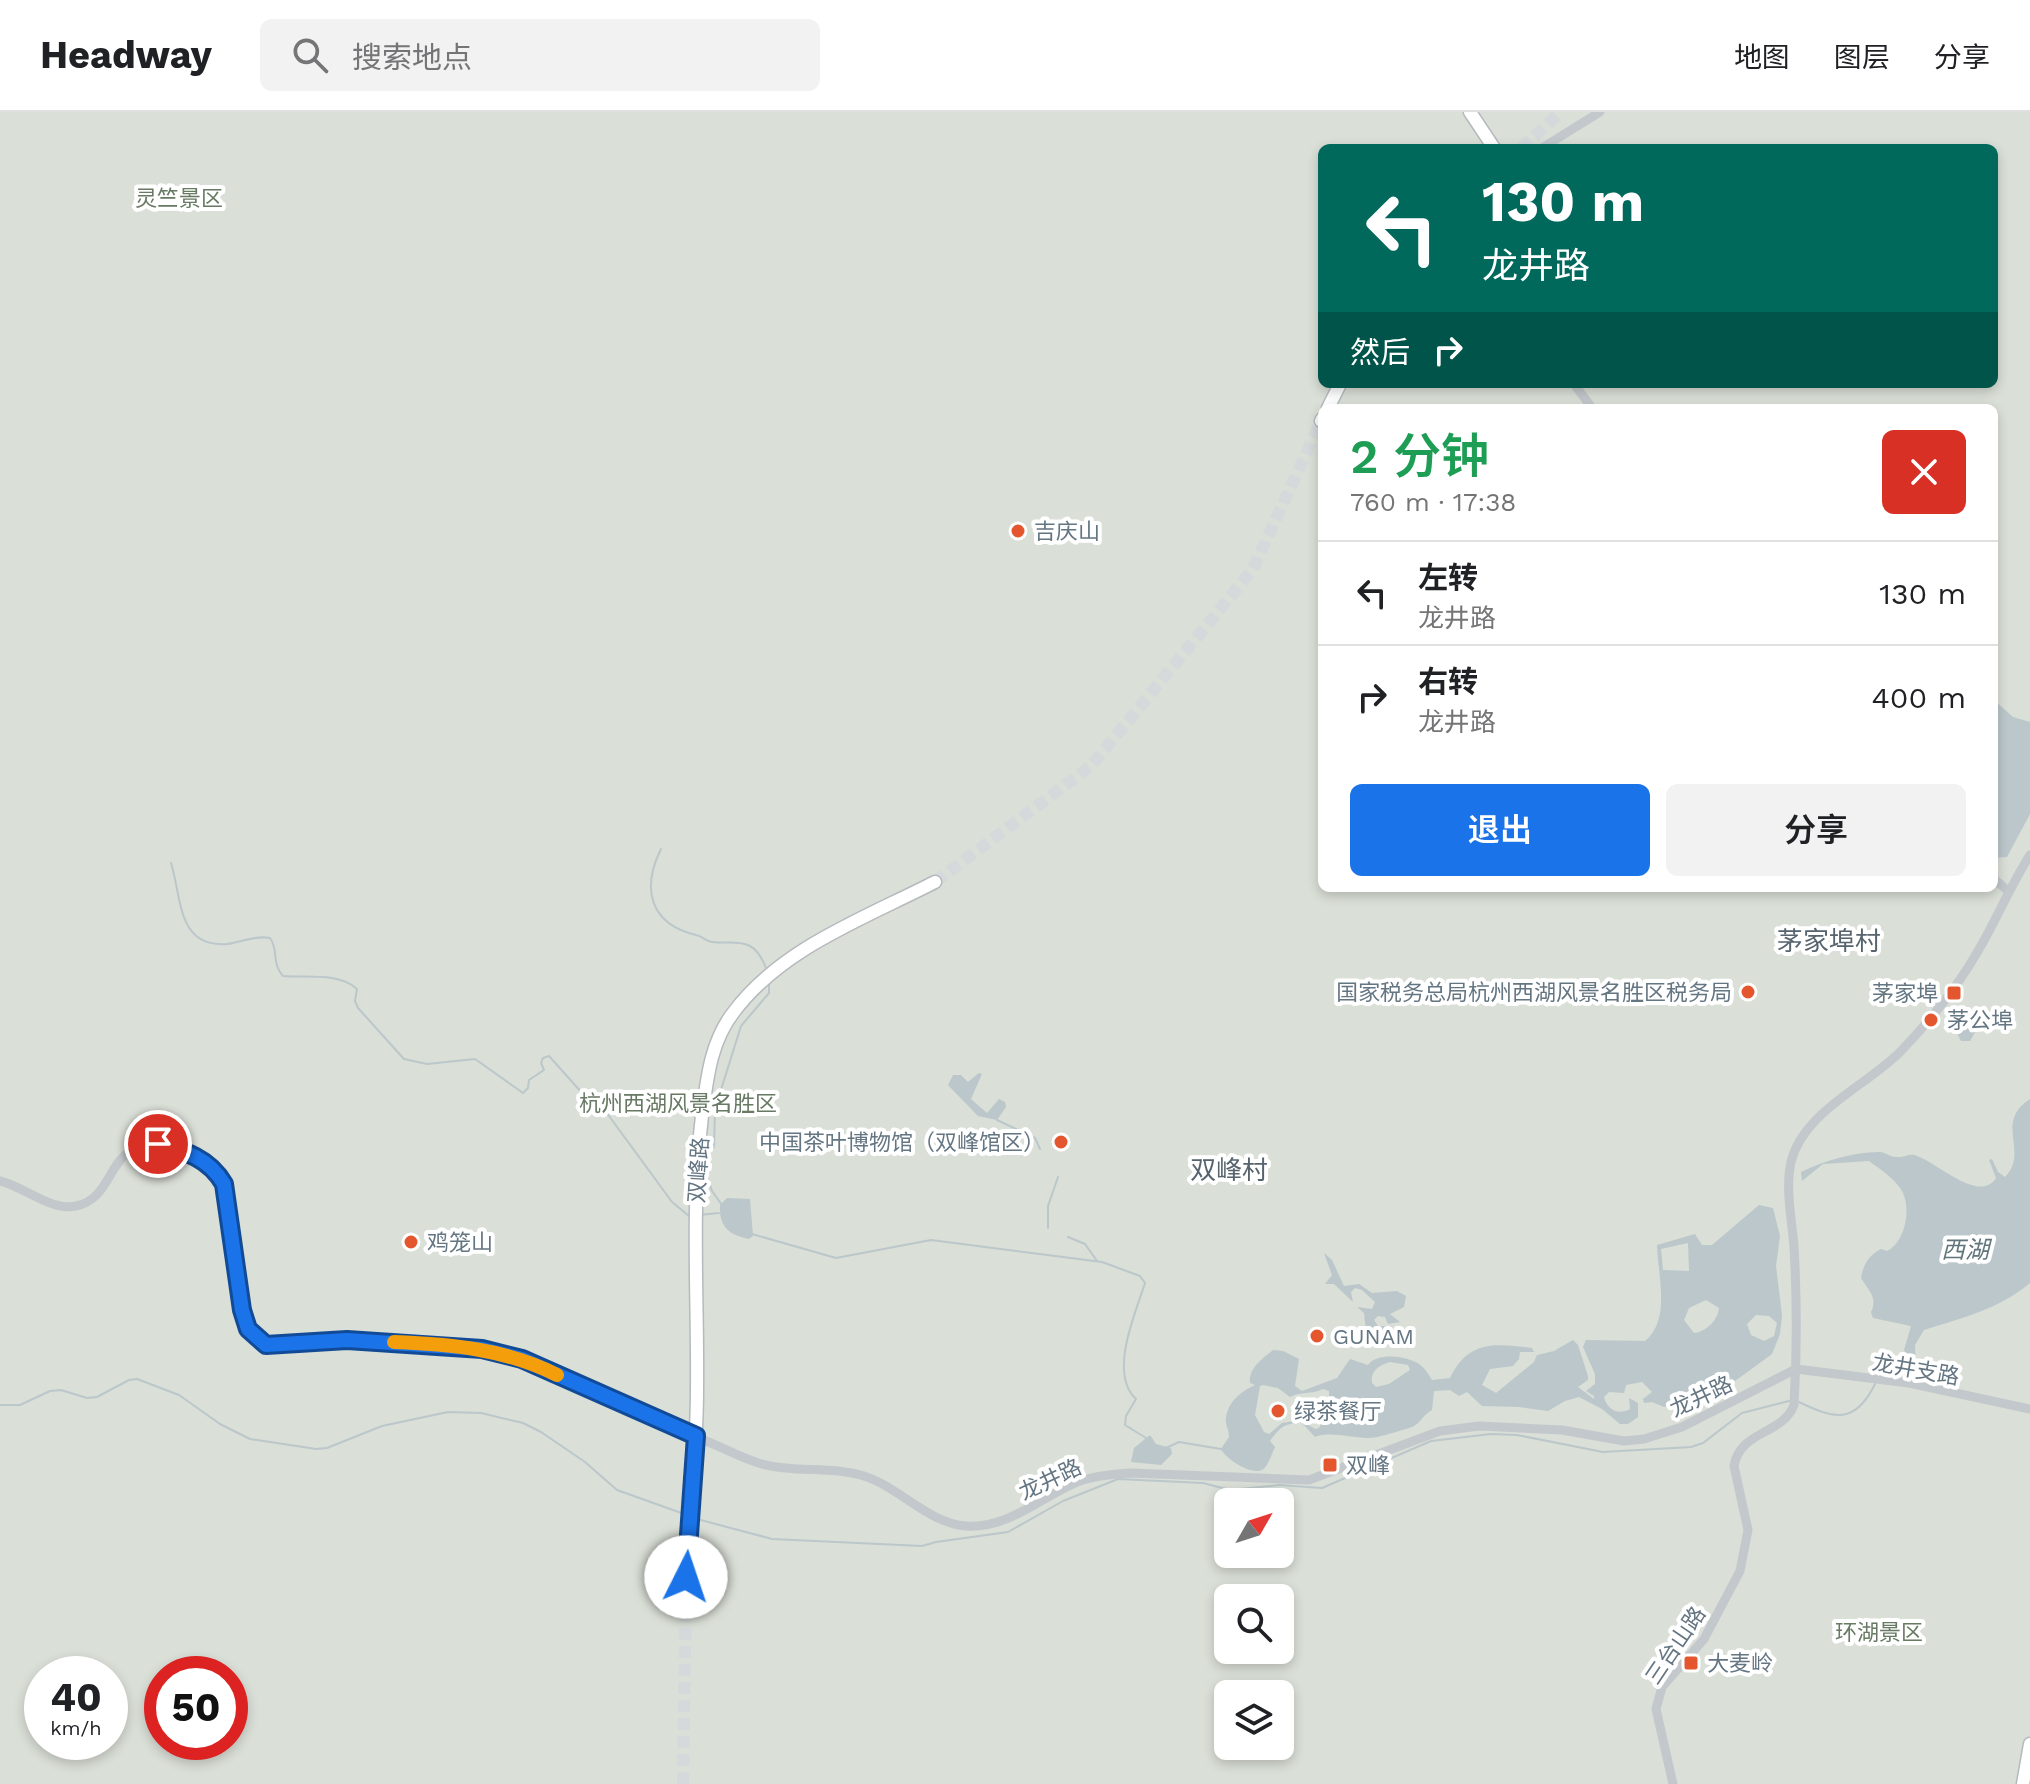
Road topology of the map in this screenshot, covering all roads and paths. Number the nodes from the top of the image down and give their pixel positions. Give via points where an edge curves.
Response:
1 (1470, 112) edge
2 (1600, 112) edge
3 (1491, 144) edge
4 (1548, 144) edge
5 (2030, 855) edge
6 (935, 882) tunnel mouth
7 (1998, 882) edge
8 (2007, 890) junction
9 (0, 1181) edge
10 (1796, 1369) junction
11 (2030, 1409) edge
12 (696, 1436) junction
13 (686, 1577) tunnel mouth
14 (2030, 1744) edge
15 (1673, 1784) edge
16 (2023, 1784) edge

1 - 3 main road
2 - 4 street
5 - 8 street
6 - 12 main road, 双峰路 via 768,975 723,1027 708,1071 696,1165
7 - 8 street
8 - 10 street via 1977,953 1916,1034 1869,1081 1802,1133 1791,1164 1790,1190
9 - 12 street, 龙井路 via 56,1205 78,1205 93,1197 135,1148 158,1144 191,1154 217,1172 224,1184 242,1310 248,1329 266,1345 347,1340 482,1349 522,1359
10 - 11 street, 龙井支路
10 - 12 street, 龙井路 via 1682,1427 1644,1439 1479,1426 1440,1431 1309,1480 1106,1475 1078,1482 1011,1517 975,1526 946,1521 863,1476 763,1465
10 - 15 street, 三台山路 via 1788,1416 1752,1437 1735,1457 1748,1530 1740,1571 1704,1639 1662,1687 1656,1709
12 - 13 main road, 双峰路
14 - 16 main road

